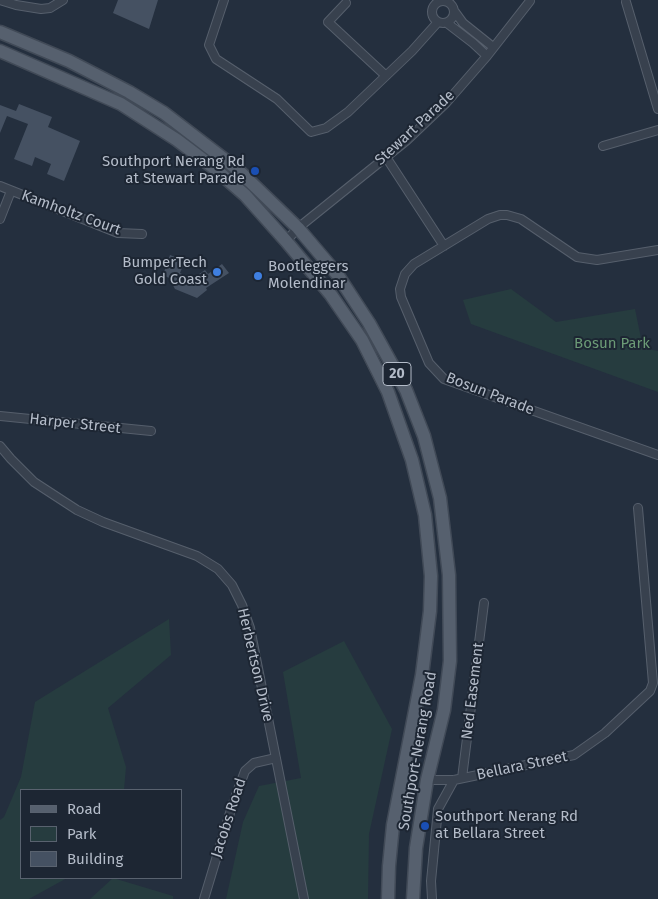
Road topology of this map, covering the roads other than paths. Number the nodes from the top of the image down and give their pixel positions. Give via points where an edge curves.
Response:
1 (0, 0) edge
2 (64, 0) edge
3 (224, 0) edge
4 (530, 1) dead end
5 (450, 2) edge
6 (626, 2) dead end
7 (346, 3) dead end
8 (455, 12) junction
9 (438, 22) junction
10 (447, 23) junction
11 (0, 32) edge
12 (494, 47) junction
13 (0, 51) edge
14 (487, 56) junction
15 (385, 75) junction
16 (658, 109) edge
17 (658, 130) edge
18 (603, 146) dead end
19 (386, 157) junction
20 (0, 186) edge
21 (11, 190) junction
22 (0, 219) edge
23 (298, 228) junction
24 (142, 234) dead end
25 (286, 240) junction
26 (444, 246) junction
27 (658, 250) edge
28 (0, 416) edge
29 (151, 431) dead end
30 (0, 446) edge
31 (658, 455) edge
32 (638, 508) dead end
33 (484, 603) dead end
34 (276, 758) junction
35 (458, 779) junction
36 (427, 780) junction
37 (204, 899) edge
38 (304, 899) edge
39 (388, 899) edge
40 (413, 899) edge
41 (432, 899) edge

1 - 2 street via 45,9
3 - 15 street via 210,45 216,59 277,99 311,132 326,128 348,112
4 - 12 street, Stewart Parade
5 - 8 street
5 - 9 street via 439,2 434,7 432,13
6 - 16 street
7 - 15 street via 328,22
8 - 10 street
8 - 12 street via 463,23
9 - 10 street
9 - 15 street
10 - 14 street
11 - 23 main road, Southport-Nerang Road / 20 via 95,74 164,113 237,169
12 - 14 street, Stewart Parade
13 - 25 main road, Southport-Nerang Road / 20 via 106,97 158,127 221,174
14 - 19 street, Stewart Parade via 446,103
17 - 18 street
19 - 23 street, Stewart Parade
19 - 26 street
20 - 21 street, Kamholtz Court
21 - 22 street
21 - 24 street, Kamholtz Court via 118,233
23 - 25 street, Stewart Parade
23 - 36 main road, Southport-Nerang Road / 20 via 356,301 406,390 424,436 440,498 449,575 450,661 444,710
25 - 39 main road, Southport-Nerang Road / 20 via 348,318 374,362 402,426 425,514 431,576 430,611 422,675 393,825
26 - 27 street, Bosun Parade via 488,219 507,215 520,219 577,257 597,260
26 - 31 street, Bosun Parade via 414,264 400,289 429,363 444,379
28 - 29 street, Harper Street
30 - 34 street, Herbertson Drive via 34,482 77,510 197,556 218,569 232,586 250,628
32 - 35 street, Bellara Street via 653,683 650,691 605,733 574,755
33 - 35 street, Ned Easement
34 - 37 street, Jacobs Road via 254,763 245,771
34 - 38 street, Herbertson Drive
35 - 36 street, Bellara Street
35 - 41 street via 438,809
36 - 40 main road, Southport-Nerang Road / 20 via 416,848

